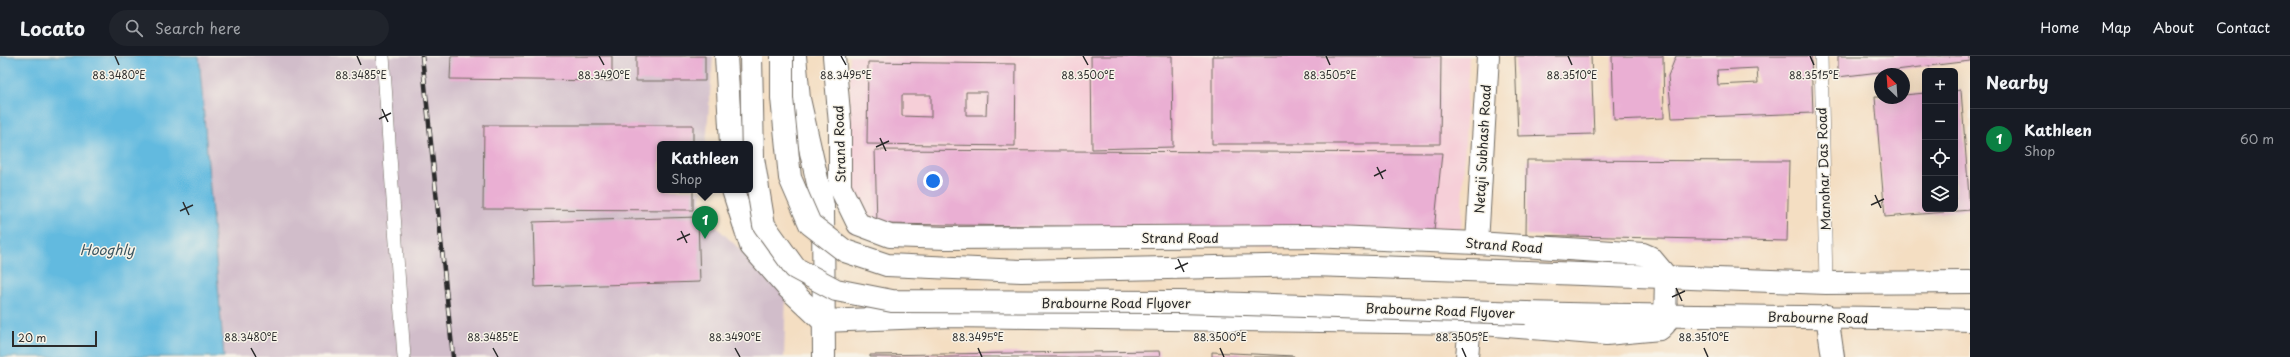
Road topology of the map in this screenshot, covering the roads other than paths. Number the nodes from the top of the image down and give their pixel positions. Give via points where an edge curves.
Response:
1 (383, 56) edge
2 (726, 56) edge
3 (752, 56) edge
4 (782, 56) edge
5 (795, 56) edge
6 (834, 56) edge
7 (1488, 56) edge
8 (1821, 56) edge
9 (731, 141) edge
10 (753, 141) edge
11 (753, 158) edge
12 (734, 193) edge
13 (1477, 242) junction
14 (1666, 276) junction
15 (1970, 282) edge
16 (1826, 283) junction
17 (1827, 316) junction
18 (1666, 317) junction
19 (823, 320) junction
20 (1970, 320) edge
21 (1470, 322) junction
22 (404, 357) edge
23 (824, 357) edge
24 (1467, 357) edge
25 (1832, 357) edge

1 - 22 lane
2 - 9 main road
3 - 10 main road, Brabourne Road Flyover, bridge
4 - 14 main road, bridge via 782,98 790,178 810,224 845,251 887,265 1021,271 1312,265
5 - 19 main road, Strand Road via 798,99 823,206
6 - 13 main road, Strand Road via 840,124 840,187 858,224 890,236 1310,236
7 - 13 main road, Netaji Subhash Road
8 - 16 lane, Manohar Das Road
11 - 18 main road, Brabourne Road Flyover, bridge via 764,225 795,268 836,290 892,301 1179,302
12 - 19 main road via 751,246 788,288
13 - 14 main road, Strand Road via 1643,254 1650,257
14 - 16 main road
14 - 18 main road
15 - 16 main road
17 - 18 main road, Brabourne Road
17 - 20 main road, Brabourne Road
17 - 25 main road
18 - 21 main road via 1665,324 1660,329 1606,334
19 - 21 main road via 952,316
19 - 23 main road, Strand Road
21 - 24 main road

